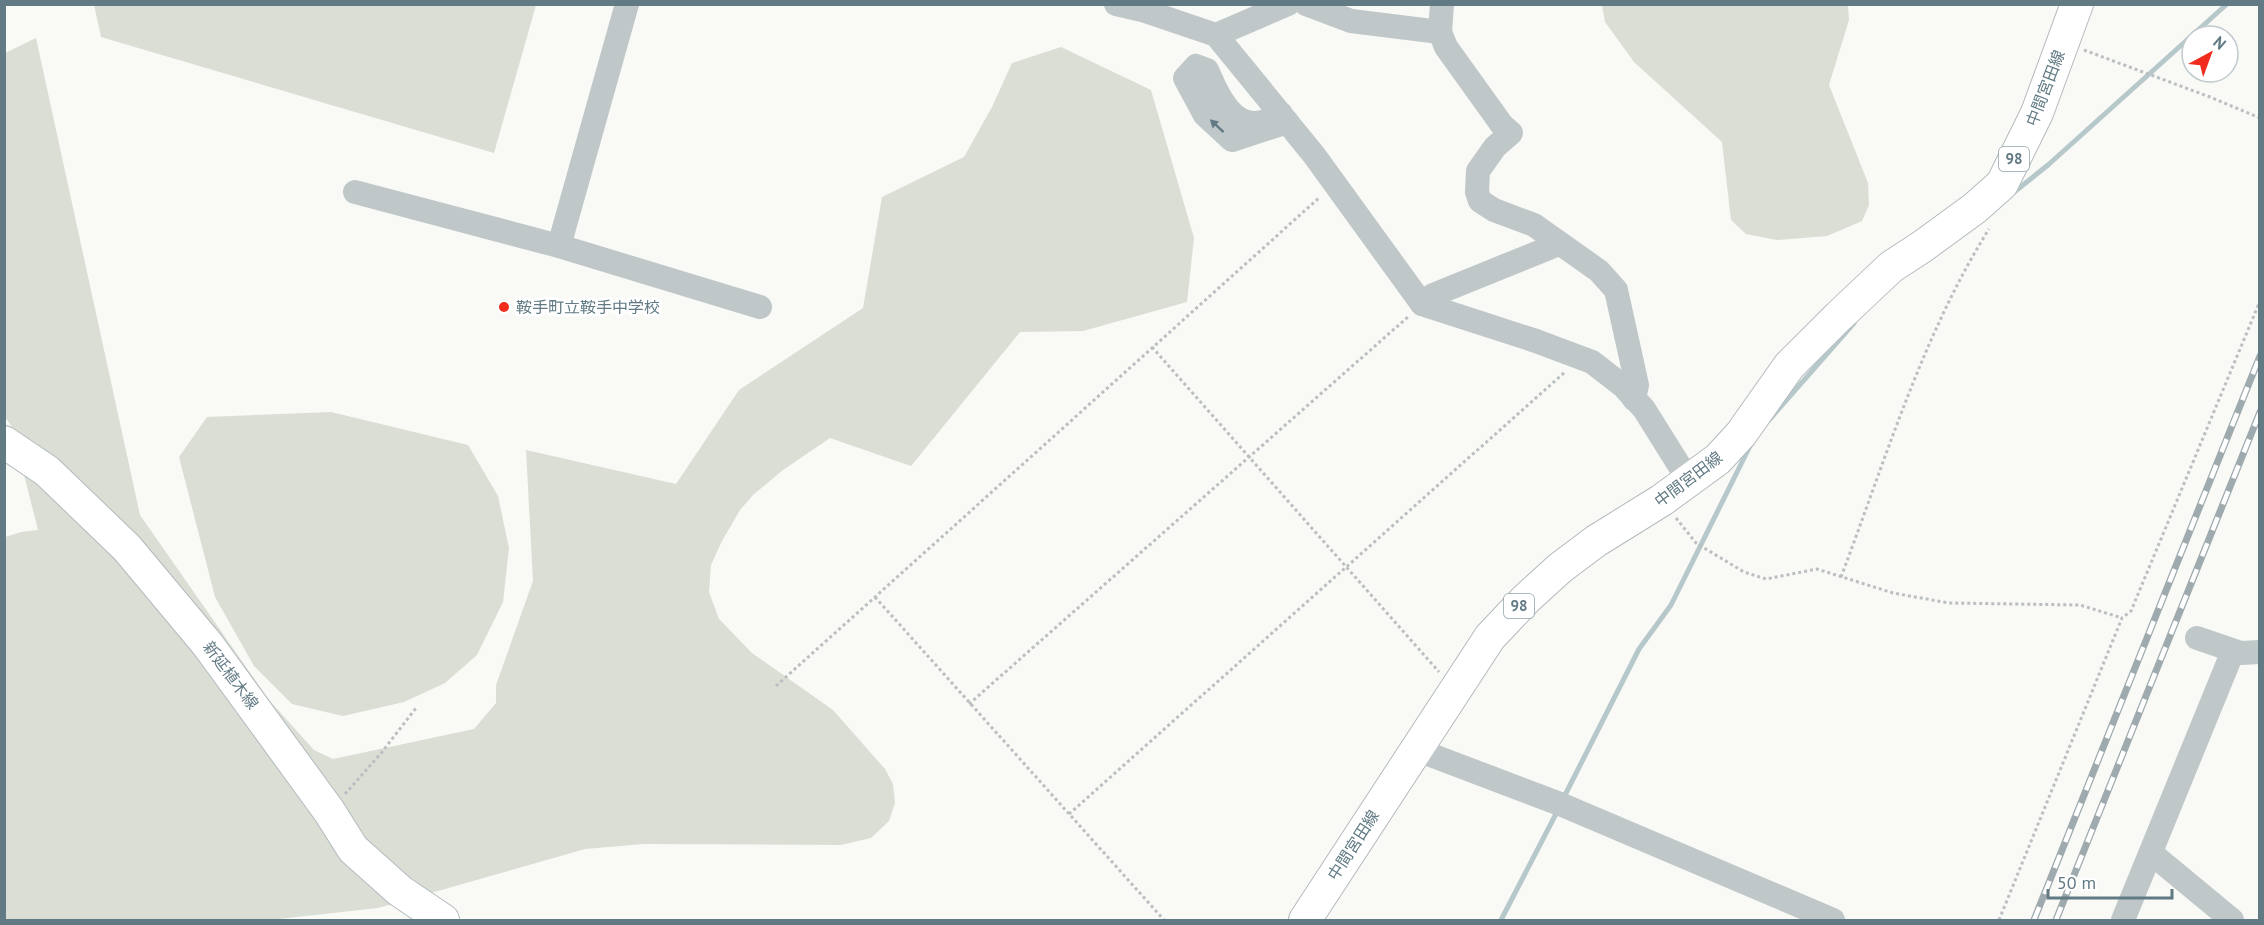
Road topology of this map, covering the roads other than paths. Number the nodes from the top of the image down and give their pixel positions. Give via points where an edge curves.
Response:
1 (627, 4) edge
2 (1116, 4) edge
3 (1288, 4) edge
4 (1306, 4) edge
5 (1442, 4) edge
6 (2077, 4) edge
7 (1440, 32) junction
8 (1216, 35) junction
9 (355, 192) dead end
10 (1559, 244) junction
11 (558, 246) junction
12 (1422, 304) junction
13 (760, 307) dead end
14 (1634, 399) junction
15 (4, 442) edge
16 (1689, 481) junction
17 (2197, 638) dead end
18 (2233, 651) junction
19 (2259, 652) edge
20 (1415, 749) junction
21 (2151, 853) junction
22 (443, 921) edge
23 (1305, 921) edge
24 (1833, 921) edge
25 (2123, 921) edge
26 (2232, 921) edge

1 - 11 street
2 - 8 street
3 - 8 street
4 - 7 street via 1351,21
5 - 7 street
6 - 16 main road, 中間宮田線 / 98 via 2037,113 2002,184 1975,208 1891,267 1839,316 1789,366 1741,434 1718,459
7 - 10 street via 1478,93 1511,133 1478,171 1480,201 1534,225
8 - 12 street via 1335,184
9 - 11 street
10 - 12 street via 1433,295
10 - 14 street via 1599,271 1616,290 1637,385
11 - 13 street
12 - 14 street via 1592,362
14 - 16 street
15 - 22 main road, 新延植木線 via 47,471 127,548 208,645 353,849 400,891
16 - 20 main road, 中間宮田線 / 98 via 1596,541 1543,583 1490,637
17 - 18 street
18 - 19 street
18 - 21 street
20 - 23 main road, 中間宮田線 / 98
20 - 24 street via 1560,804
21 - 25 street
21 - 26 street

